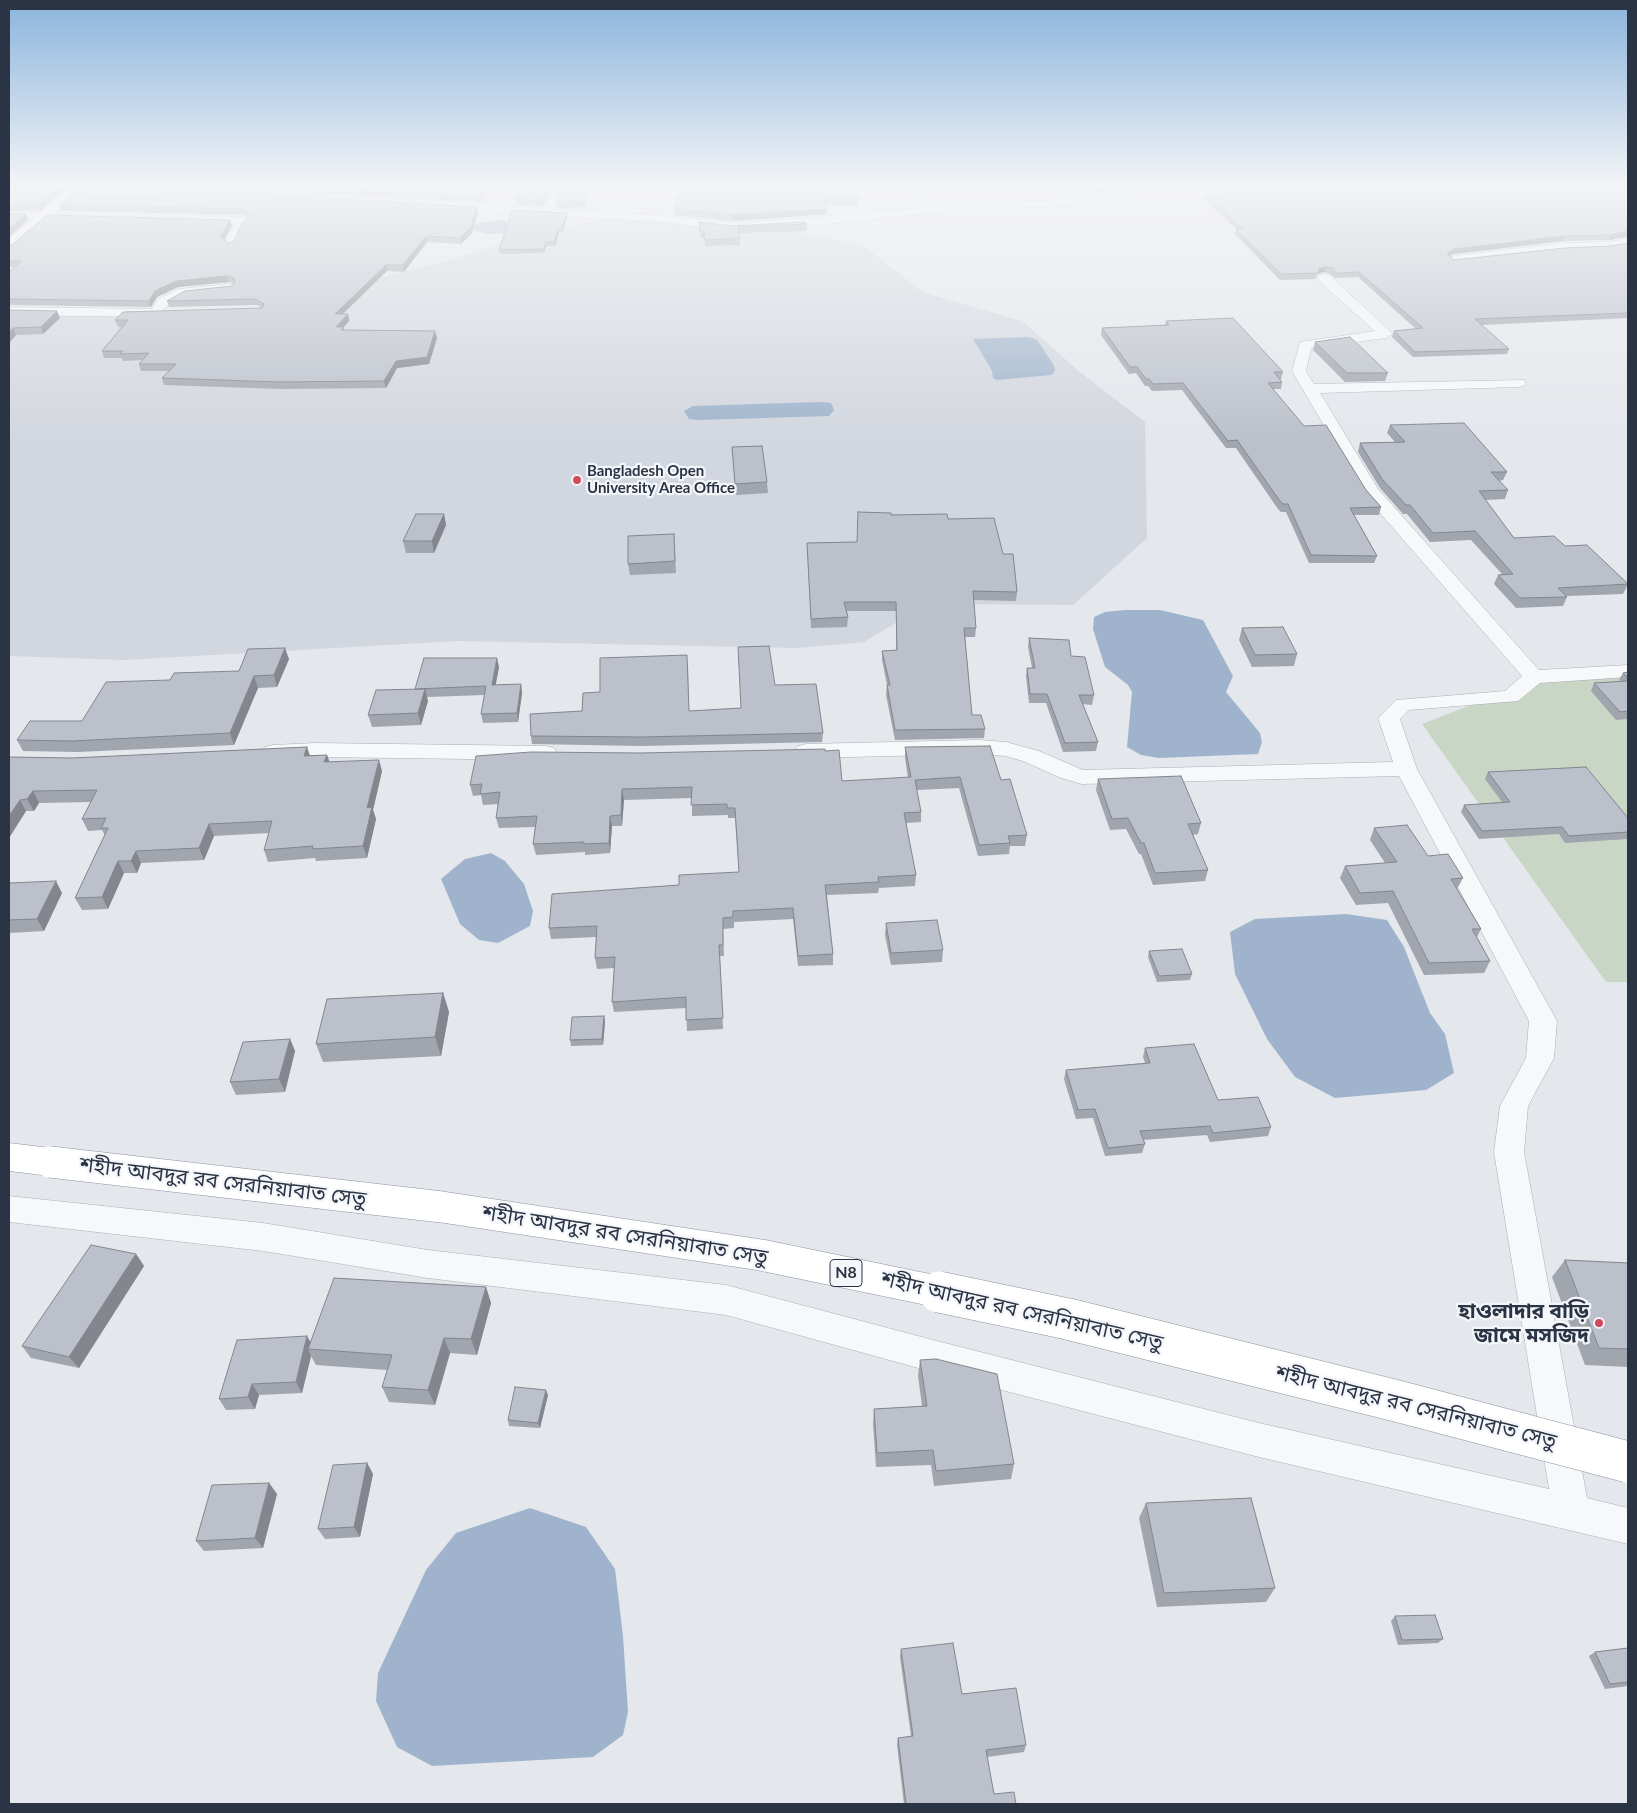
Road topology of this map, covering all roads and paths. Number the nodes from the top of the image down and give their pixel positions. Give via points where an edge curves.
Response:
1 (1324, 278) edge
2 (229, 288) edge
3 (158, 308) dead end
4 (9, 311) edge
5 (176, 312) edge
6 (1518, 383) dead end
7 (1310, 389) junction
8 (1628, 671) edge
9 (1534, 677) junction
10 (781, 752) edge
11 (256, 753) edge
12 (563, 754) edge
13 (1406, 770) junction
14 (9, 1157) edge
15 (9, 1209) edge
16 (1628, 1462) edge
17 (1571, 1513) junction
18 (1628, 1526) edge

1 - 7 street via 1386,334 1305,345 1300,371
2 - 3 street via 184,292
4 - 5 street
6 - 7 street
7 - 9 street via 1371,492
8 - 9 street
9 - 13 street via 1510,697 1403,704 1390,718
10 - 13 street via 1006,749 1082,777
11 - 12 street via 316,750
13 - 17 street via 1543,1020 1540,1058 1514,1106 1509,1152
14 - 16 highway, শহীদ আবদুর রব সেরনিয়াবাত সেতু / N8, bridge via 442,1207 761,1255 1068,1319
15 - 17 street via 263,1237 428,1264 726,1300 1259,1440
17 - 18 street

